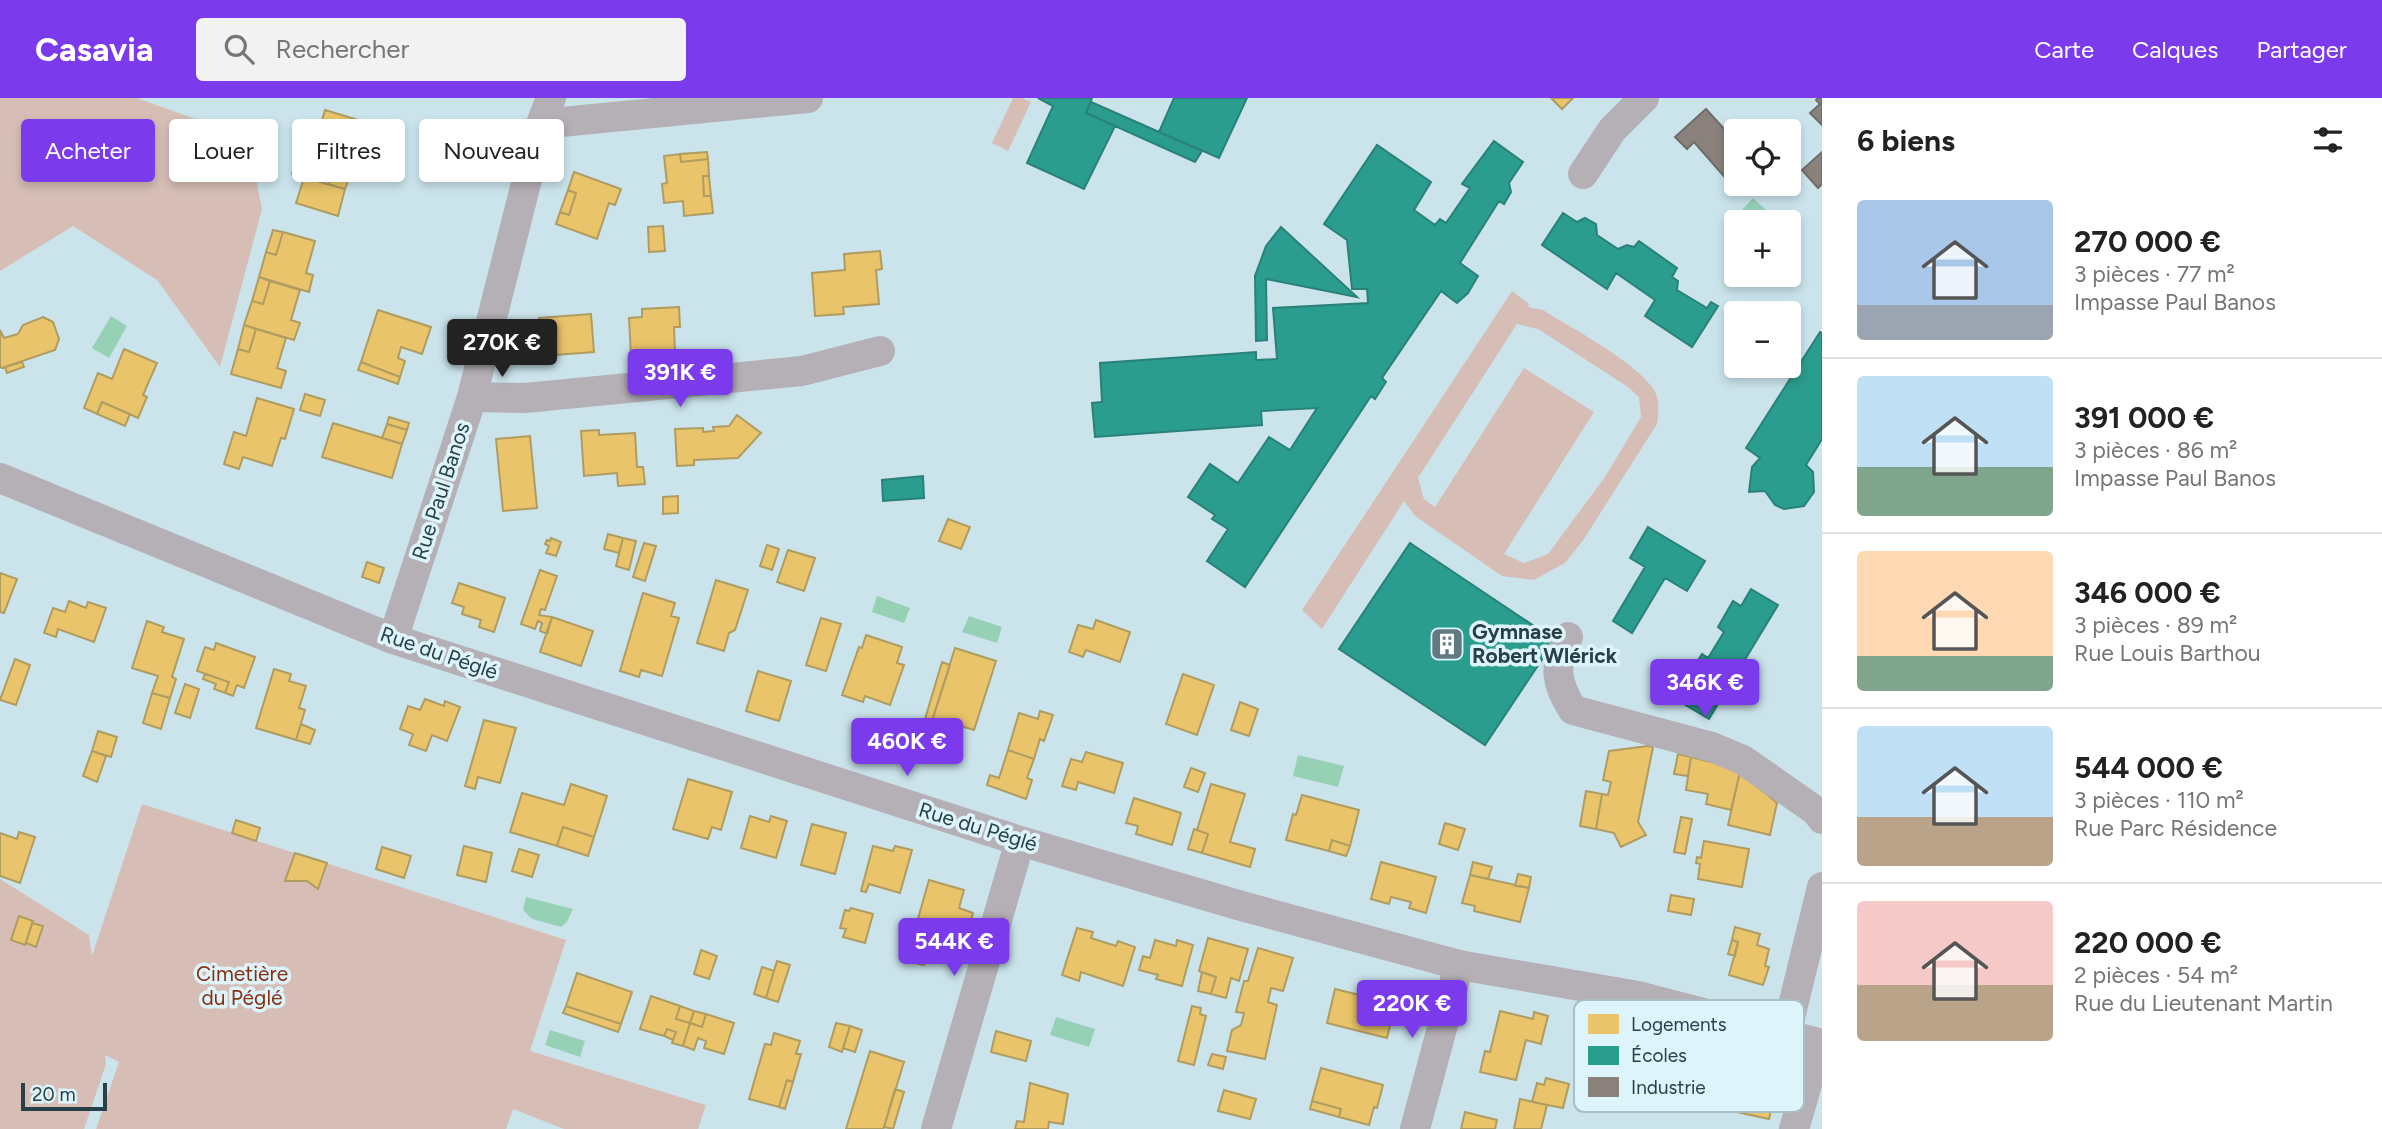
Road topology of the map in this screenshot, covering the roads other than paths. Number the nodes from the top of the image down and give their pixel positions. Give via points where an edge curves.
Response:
1 (808, 98) edge
2 (1644, 98) edge
3 (546, 111) edge
4 (1583, 174) dead end
5 (880, 351) dead end
6 (472, 397) junction
7 (0, 478) edge
8 (1568, 638) dead end
9 (393, 639) junction
10 (1822, 819) edge
11 (1020, 841) junction
12 (1822, 887) edge
13 (1459, 965) junction
14 (1654, 1000) edge
15 (1794, 1000) edge
16 (1820, 1043) edge
17 (1804, 1096) edge
18 (1799, 1112) edge
19 (936, 1129) edge
20 (1415, 1129) edge
21 (1794, 1129) edge

1 - 3 street
2 - 4 street via 1612,130
3 - 6 street, Rue Paul Banos
5 - 6 street via 802,371 525,398
6 - 9 street, Rue Paul Banos
7 - 9 street, Rue du Péglé
8 - 10 street via 1559,655 1558,675 1573,710 1744,760
9 - 11 street, Rue du Péglé
11 - 13 street, Rue du Péglé
11 - 19 street
12 - 15 street
13 - 14 street, Rue du Péglé
13 - 20 street
16 - 17 street
18 - 21 street

